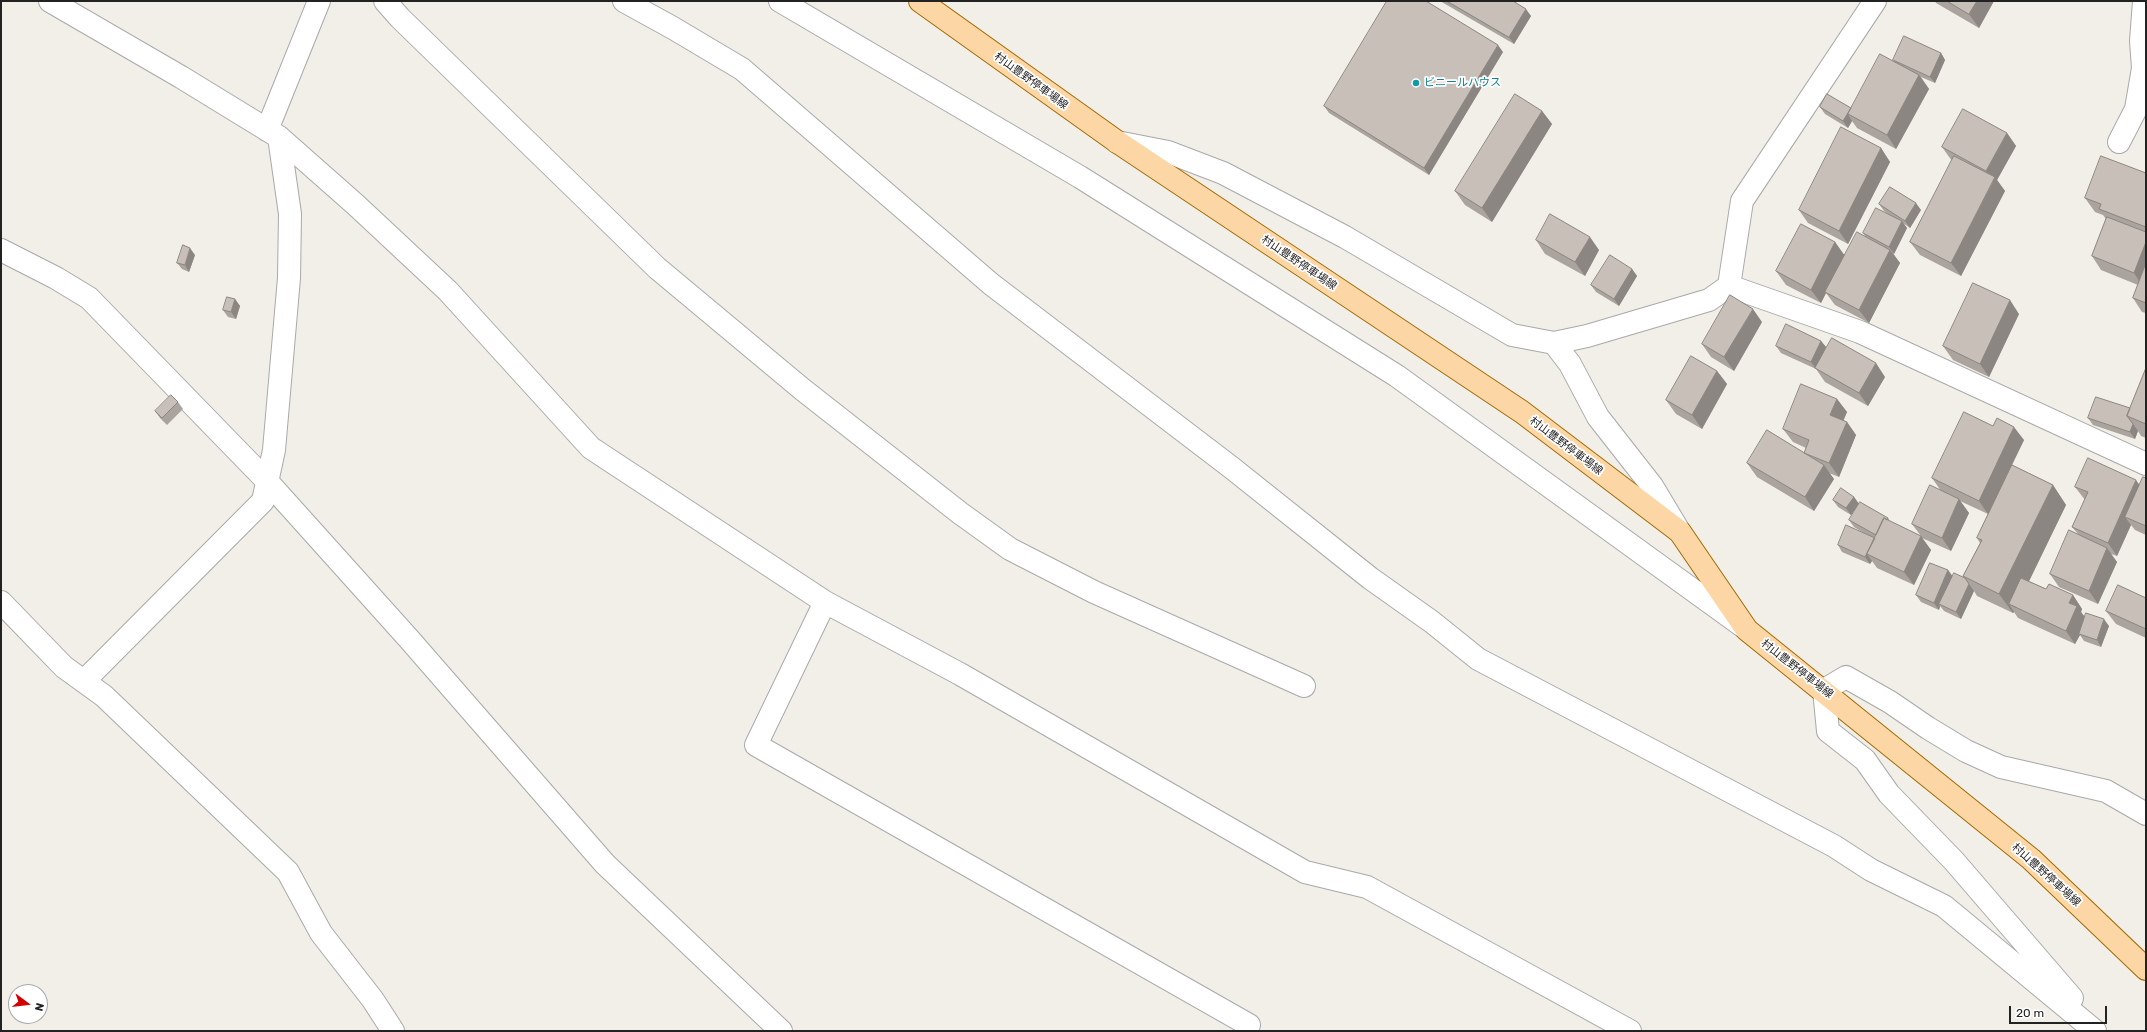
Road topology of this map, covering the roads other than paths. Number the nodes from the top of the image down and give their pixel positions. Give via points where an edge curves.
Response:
1 (50, 1) edge
2 (319, 1) edge
3 (385, 1) edge
4 (624, 1) edge
5 (780, 1) edge
6 (920, 1) edge
7 (1875, 1) edge
8 (2144, 1) edge
9 (273, 133) junction
10 (1116, 141) junction
11 (2119, 142) dead end
12 (1, 250) edge
13 (1729, 286) junction
14 (1554, 343) junction
15 (2146, 464) edge
16 (268, 481) junction
17 (1680, 532) junction
18 (1, 602) edge
19 (825, 602) junction
20 (1747, 630) junction
21 (84, 681) junction
22 (1304, 686) dead end
23 (1824, 690) junction
24 (2146, 814) edge
25 (2146, 969) edge
26 (1249, 1025) dead end
27 (394, 1031) edge
28 (780, 1031) edge
29 (1630, 1031) edge
30 (2095, 1031) edge
31 (2100, 1031) edge

1 - 9 street
2 - 9 street
3 - 22 street via 657,268 802,389 960,513 1010,549 1094,592
4 - 30 street via 742,69 991,284 1478,659 1834,846 1871,870 1944,906
5 - 20 street via 1080,177 1397,376
6 - 10 main road, 村山豊野停車場線
7 - 13 street via 1742,201
8 - 11 street via 2141,41 2143,68 2136,109
9 - 16 street via 290,214 289,278 280,390
9 - 19 street via 356,204 448,291 590,448
10 - 14 street via 1168,152 1223,173 1345,237 1512,335
10 - 17 main road, 村山豊野停車場線 via 1522,412
12 - 16 street via 89,298
13 - 14 street via 1709,300 1594,334
13 - 15 street via 1860,332
14 - 17 street via 1570,364 1598,417 1652,486
16 - 21 street via 263,501
16 - 28 street via 605,864
17 - 20 main road, 村山豊野停車場線
18 - 21 street via 64,667
19 - 26 street via 756,745
19 - 29 street via 960,674 1305,872 1367,887
20 - 23 main road, 村山豊野停車場線
21 - 27 street via 104,696 288,872 321,933
23 - 24 street via 1846,677 1890,702 1928,728 2001,767 2106,791
23 - 25 main road, 村山豊野停車場線 via 2030,858
23 - 31 street via 1828,731 1865,760 1889,794 1954,861

